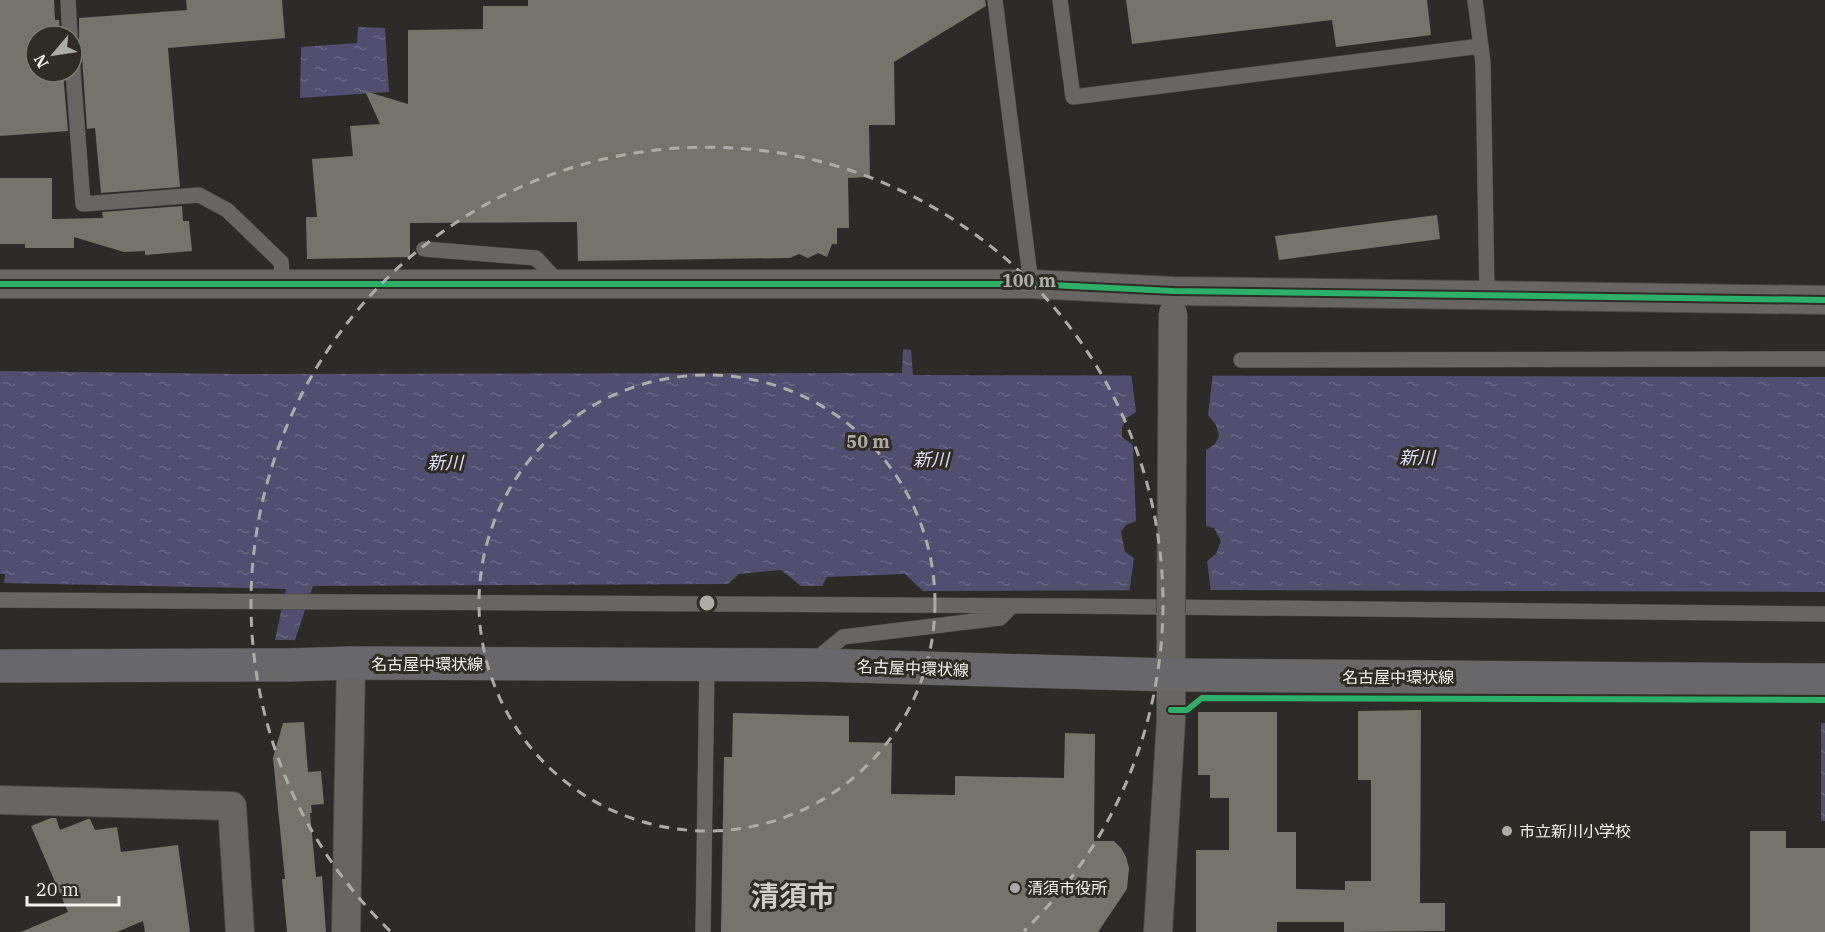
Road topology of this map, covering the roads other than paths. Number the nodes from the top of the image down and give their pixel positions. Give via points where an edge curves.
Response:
1 (68, 0) edge
2 (995, 0) edge
3 (1060, 0) edge
4 (1475, 0) edge
5 (69, 24) edge
6 (1480, 46) junction
7 (74, 84) edge
8 (424, 249) dead end
9 (0, 284) edge
10 (283, 284) junction
11 (560, 284) junction
12 (1031, 284) junction
13 (1487, 296) junction
14 (1825, 300) edge
15 (1173, 302) junction
16 (1825, 359) edge
17 (1241, 360) dead end
18 (0, 600) edge
19 (1012, 606) junction
20 (1825, 614) edge
21 (351, 663) junction
22 (707, 665) junction
23 (809, 665) junction
24 (0, 666) edge
25 (1171, 675) junction
26 (1825, 680) edge
27 (0, 801) edge
28 (240, 932) edge
29 (346, 932) edge
30 (703, 932) edge
31 (1158, 932) edge

1 - 5 lane
2 - 12 lane
3 - 6 lane via 1073,97
4 - 6 lane
6 - 13 lane
7 - 10 lane via 83,204 199,195 227,210 281,262
8 - 11 lane via 536,258
9 - 10 street
10 - 11 street
11 - 12 street
12 - 15 street
13 - 14 street
13 - 15 street
15 - 25 street, bridge
16 - 17 lane
18 - 19 lane
19 - 20 lane
19 - 23 lane via 1000,618 843,637
21 - 22 main road, 名古屋中環状線
21 - 24 main road, 名古屋中環状線
21 - 29 street
22 - 23 main road, 名古屋中環状線
22 - 30 lane
23 - 25 main road, 名古屋中環状線
25 - 26 main road, 名古屋中環状線
25 - 31 street
27 - 28 street via 232,806

